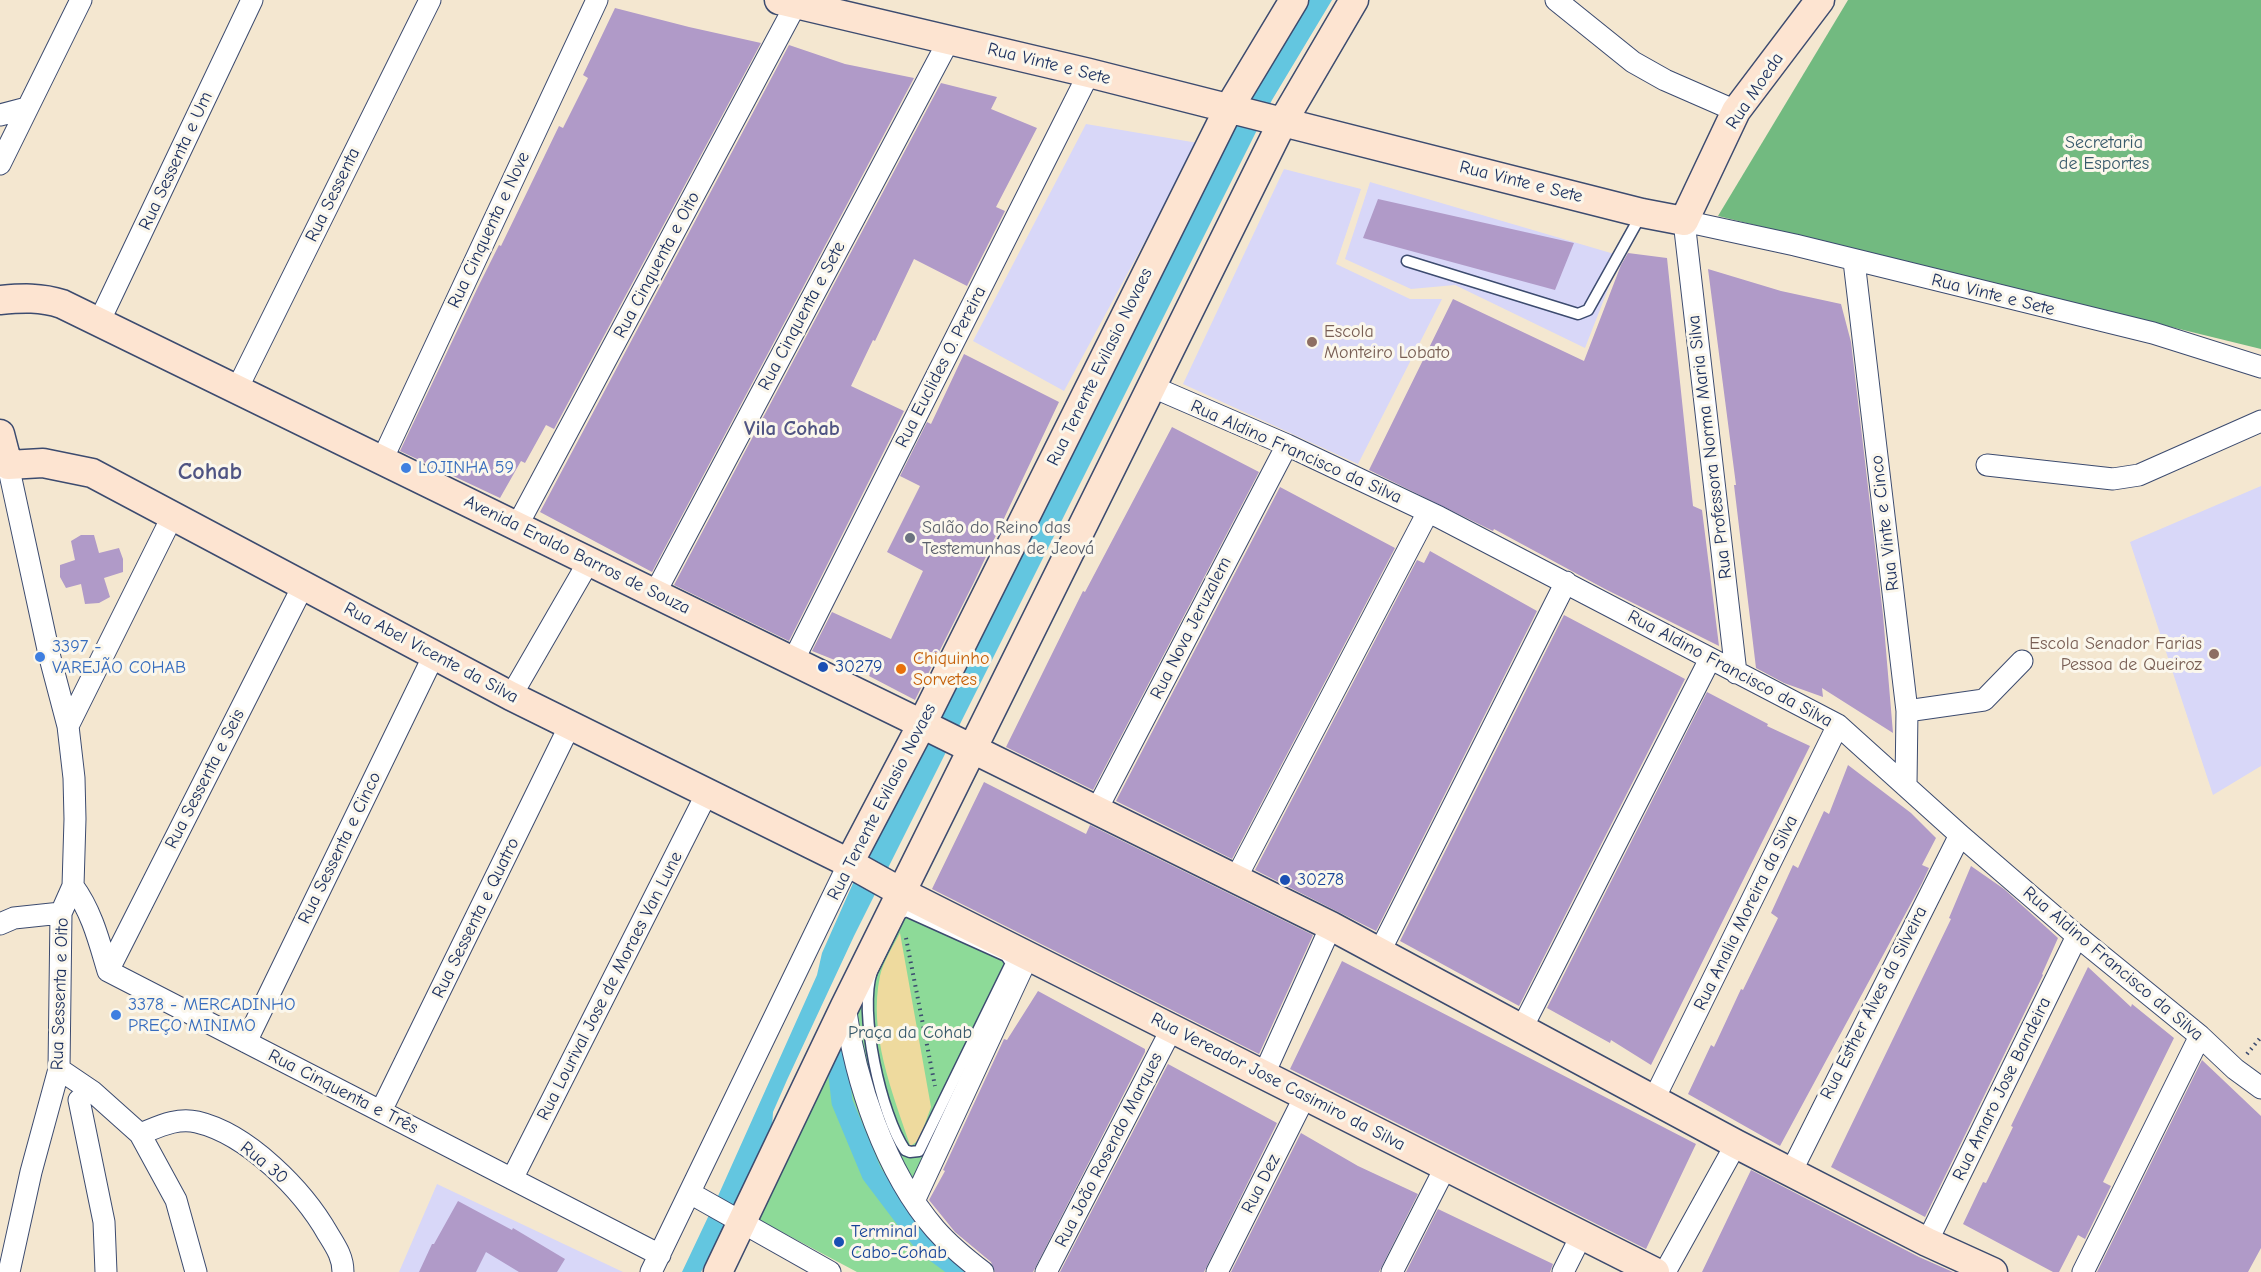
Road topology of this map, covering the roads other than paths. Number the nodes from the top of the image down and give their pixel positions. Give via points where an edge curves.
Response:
1 (81, 0) edge
2 (252, 0) edge
3 (429, 0) edge
4 (597, 0) edge
5 (1294, 0) edge
6 (1354, 0) edge
7 (1557, 0) edge
8 (1820, 0) edge
9 (788, 2) edge
10 (949, 40) junction
11 (1089, 73) junction
12 (27, 108) junction
13 (1232, 109) junction
14 (1736, 111) junction
15 (0, 115) edge
16 (1275, 121) junction
17 (0, 164) edge
18 (1642, 213) junction
19 (1684, 221) junction
20 (1407, 261) dead end
21 (1854, 261) junction
22 (0, 300) edge
23 (99, 322) junction
24 (2261, 368) edge
25 (1153, 387) junction
26 (237, 389) junction
27 (2261, 421) edge
28 (0, 434) edge
29 (1287, 445) junction
30 (382, 460) junction
31 (1987, 465) dead end
32 (4, 466) edge
33 (1428, 512) junction
34 (172, 517) junction
35 (517, 526) junction
36 (590, 561) junction
37 (1566, 582) junction
38 (303, 586) junction
39 (655, 593) junction
40 (434, 655) junction
41 (1710, 658) junction
42 (793, 661) junction
43 (2022, 661) dead end
44 (1736, 673) junction
45 (511, 696) junction
46 (1907, 711) junction
47 (570, 725) junction
48 (925, 725) junction
49 (1838, 725) junction
50 (68, 726) junction
51 (964, 745) junction
52 (1905, 784) junction
53 (707, 793) junction
54 (1096, 811) junction
55 (1960, 835) junction
56 (854, 866) junction
57 (1235, 880) junction
58 (73, 886) junction
59 (896, 895) junction
60 (61, 913) junction
61 (0, 924) edge
62 (1330, 926) junction
63 (2078, 936) junction
64 (1380, 951) junction
65 (1028, 956) junction
66 (108, 971) junction
67 (845, 1006) junction
68 (1172, 1028) junction
69 (1521, 1030) junction
70 (2200, 1036) junction
71 (246, 1041) junction
72 (59, 1069) junction
73 (1264, 1074) junction
74 (2261, 1088) edge
75 (1305, 1096) junction
76 (79, 1100) dead end
77 (1653, 1101) junction
78 (381, 1111) junction
79 (140, 1134) junction
80 (1736, 1144) junction
81 (1446, 1166) junction
82 (1791, 1172) junction
83 (512, 1179) junction
84 (690, 1193) junction
85 (914, 1201) junction
86 (738, 1221) junction
87 (1581, 1236) junction
88 (1927, 1242) junction
89 (656, 1264) edge
90 (9, 1272) edge
91 (106, 1272) edge
92 (196, 1272) edge
93 (343, 1272) edge
94 (718, 1272) edge
95 (830, 1272) edge
96 (982, 1272) edge
97 (1046, 1272) edge
98 (1217, 1272) edge
99 (1392, 1272) edge
100 (1563, 1272) edge
101 (1655, 1272) edge
102 (1665, 1272) edge
103 (1993, 1272) edge
104 (2083, 1272) edge

1 - 12 street
2 - 23 street, Rua Sessenta e Um
3 - 26 street, Rua Sessenta
4 - 30 street, Rua Cinquenta e Nove
5 - 13 street, Rua Tenente Evilasio Novaes
6 - 16 street
7 - 14 street via 1633,62
8 - 14 street, Rua Moeda
9 - 10 street, Rua Vinte e Sete
9 - 35 street, Rua Cinquenta e Oito
10 - 11 street, Rua Vinte e Sete
10 - 39 street, Rua Cinquenta e Sete
11 - 13 street, Rua Vinte e Sete
11 - 42 street, Rua Euclides O. Pereira
12 - 15 street
12 - 17 street
13 - 16 street, Rua Vinte e Sete
13 - 48 street, Rua Tenente Evilasio Novaes
14 - 19 street, Rua Moeda
16 - 18 street, Rua Vinte e Sete
16 - 25 street
18 - 19 street, Rua Vinte e Sete
18 - 20 lane via 1583,314
19 - 21 street, Rua Vinte e Sete
19 - 44 street, Rua Professora Norma Maria Silva
21 - 24 street, Rua Vinte e Sete via 2153,333
21 - 46 street, Rua Vinte e Cinco
22 - 23 street, Avenida Eraldo Barros de Souza via 48,299
23 - 26 street, Avenida Eraldo Barros de Souza
25 - 29 street, Rua Aldino Francisco da Silva
25 - 51 street
26 - 30 street, Avenida Eraldo Barros de Souza
27 - 31 street via 2125,478
28 - 32 street, Rua Sessenta e Oito
29 - 33 street, Rua Aldino Francisco da Silva
29 - 54 street, Rua Nova Jeruzalem
30 - 35 street, Avenida Eraldo Barros de Souza
32 - 34 street, Rua Abel Vicente da Silva via 43,463 92,473
32 - 50 street, Rua Sessenta e Oito
33 - 37 street, Rua Aldino Francisco da Silva
33 - 57 street
34 - 38 street, Rua Abel Vicente da Silva
34 - 50 street
35 - 36 street, Avenida Eraldo Barros de Souza
36 - 39 street, Avenida Eraldo Barros de Souza
36 - 45 street
37 - 41 street, Rua Aldino Francisco da Silva
37 - 64 street
38 - 40 street, Rua Abel Vicente da Silva
38 - 66 street, Rua Sessenta e Seis
39 - 42 street, Avenida Eraldo Barros de Souza
40 - 45 street, Rua Abel Vicente da Silva
40 - 71 street, Rua Sessenta e Cinco
41 - 44 street, Rua Aldino Francisco da Silva
41 - 69 street
42 - 48 street, Avenida Eraldo Barros de Souza
43 - 46 street via 1984,700
44 - 49 street, Rua Aldino Francisco da Silva
45 - 47 street, Rua Abel Vicente da Silva
46 - 52 street, Rua Vinte e Cinco
47 - 53 street, Rua Abel Vicente da Silva
47 - 78 street, Rua Sessenta e Quatro
48 - 51 street, Avenida Eraldo Barros de Souza
48 - 56 street, Rua Tenente Evilasio Novaes
49 - 52 street, Rua Aldino Francisco da Silva
49 - 77 street, Rua Analia Moreira da Silva
50 - 58 street, Rua Sessenta e Oito via 75,819
51 - 54 street, Avenida Eraldo Barros de Souza
51 - 59 street
52 - 55 street, Rua Aldino Francisco da Silva
53 - 56 street, Rua Abel Vicente da Silva
53 - 83 street, Rua Lourival Jose de Moraes Van Lune
54 - 57 street, Avenida Eraldo Barros de Souza
55 - 63 street, Rua Aldino Francisco da Silva
55 - 82 street, Rua Esther Alves da Silveira
56 - 59 street, Rua Abel Vicente da Silva
56 - 84 street, Rua Tenente Evilasio Novaes
57 - 62 street
58 - 60 street, Rua Sessenta e Oito
58 - 66 street via 90,915
59 - 59 lane via 909,911 1006,956 1011,963 919,1151 910,1152 905,1150 885,1107 871,1042 869,980
59 - 65 street, Rua Vereador Jose Casimiro da Silva
59 - 67 street
60 - 61 street via 14,918
60 - 72 street, Rua Sessenta e Oito
62 - 64 street
62 - 73 street
63 - 70 street, Rua Aldino Francisco da Silva
63 - 88 street, Rua Amaro Jose Bandeira
64 - 69 street
65 - 68 street, Rua Vereador Jose Casimiro da Silva
65 - 85 street
66 - 71 street, Rua Cinquenta e Três
67 - 85 street via 870,1108 887,1152
67 - 86 street
68 - 73 street, Rua Vereador Jose Casimiro da Silva
68 - 97 street, Rua João Rosendo Marques
69 - 77 street
70 - 74 street, Rua Aldino Francisco da Silva
70 - 104 street
71 - 78 street, Rua Cinquenta e Três
72 - 79 street via 93,1092
72 - 90 street, Rua Sessenta e Oito
73 - 75 street, Rua Vereador Jose Casimiro da Silva
75 - 81 street, Rua Vereador Jose Casimiro da Silva
75 - 98 street, Rua Dez
76 - 91 street via 104,1222
77 - 80 street
78 - 83 street, Rua Cinquenta e Três
79 - 92 street via 176,1200
79 - 93 street, Rua 30 via 169,1122 196,1122 224,1132 253,1151 303,1196 321,1220 341,1256
80 - 82 street
80 - 102 street
81 - 87 street, Rua Vereador Jose Casimiro da Silva
81 - 99 street
82 - 88 street
83 - 89 street, Rua Cinquenta e Três
84 - 86 street
84 - 89 street, Rua Tenente Evilasio Novaes
85 - 96 street via 935,1229
86 - 94 street
86 - 95 street
87 - 100 street
87 - 101 street, Rua Vereador Jose Casimiro da Silva
88 - 103 street

